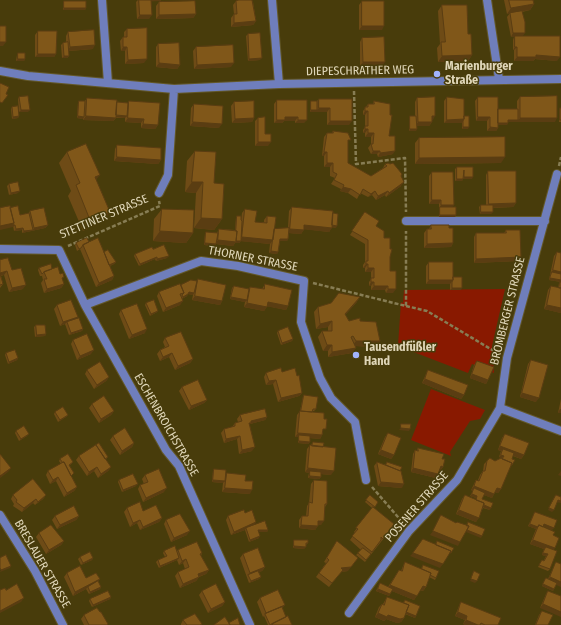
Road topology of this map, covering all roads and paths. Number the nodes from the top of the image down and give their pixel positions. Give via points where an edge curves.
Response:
1 (102, 0) edge
2 (272, 0) edge
3 (487, 0) edge
4 (0, 71) edge
5 (499, 79) junction
6 (561, 80) edge
7 (108, 83) junction
8 (354, 83) junction
9 (279, 84) junction
10 (174, 89) junction
11 (557, 174) dead end
12 (159, 193) joint
13 (406, 221) junction
14 (545, 221) junction
15 (0, 249) edge
16 (59, 250) junction
17 (304, 281) junction
18 (85, 305) junction
19 (406, 306) junction
20 (507, 358) junction
21 (500, 408) junction
22 (561, 431) edge
23 (366, 480) joint
24 (0, 515) edge
25 (409, 531) junction
26 (349, 613) dead end
27 (63, 625) edge
28 (250, 625) edge

1 - 7 street
2 - 9 street
3 - 5 street
4 - 7 street, DIEPESCHRATHER WEG
5 - 6 street, DIEPESCHRATHER WEG
5 - 8 street, DIEPESCHRATHER WEG
7 - 10 street, DIEPESCHRATHER WEG
8 - 9 street, DIEPESCHRATHER WEG
8 - 13 path via 356,164 405,158
9 - 10 street, DIEPESCHRATHER WEG
10 - 12 street, STETTINER STRASSE via 168,175
11 - 14 street, BROMBERGER STRASSE
12 - 16 path, STETTINER STRASSE via 160,206
13 - 14 street
13 - 19 path
14 - 20 street, BROMBERGER STRASSE
15 - 16 street
16 - 18 street, ESCHENBROICHSTRASSE
17 - 18 street, THORNER STRASSE via 238,266 201,261
17 - 19 path
17 - 23 street, THORNER STRASSE via 301,322 320,378 331,398 355,422
18 - 28 street, ESCHENBROICHSTRASSE via 166,450 179,466
19 - 20 path via 427,311
20 - 21 street, BROMBERGER STRASSE
21 - 22 street
21 - 25 street, POSENER STRASSE via 456,480
23 - 25 path
24 - 27 street, BRESLAUER STRASSE via 35,571
25 - 26 street, POSENER STRASSE

